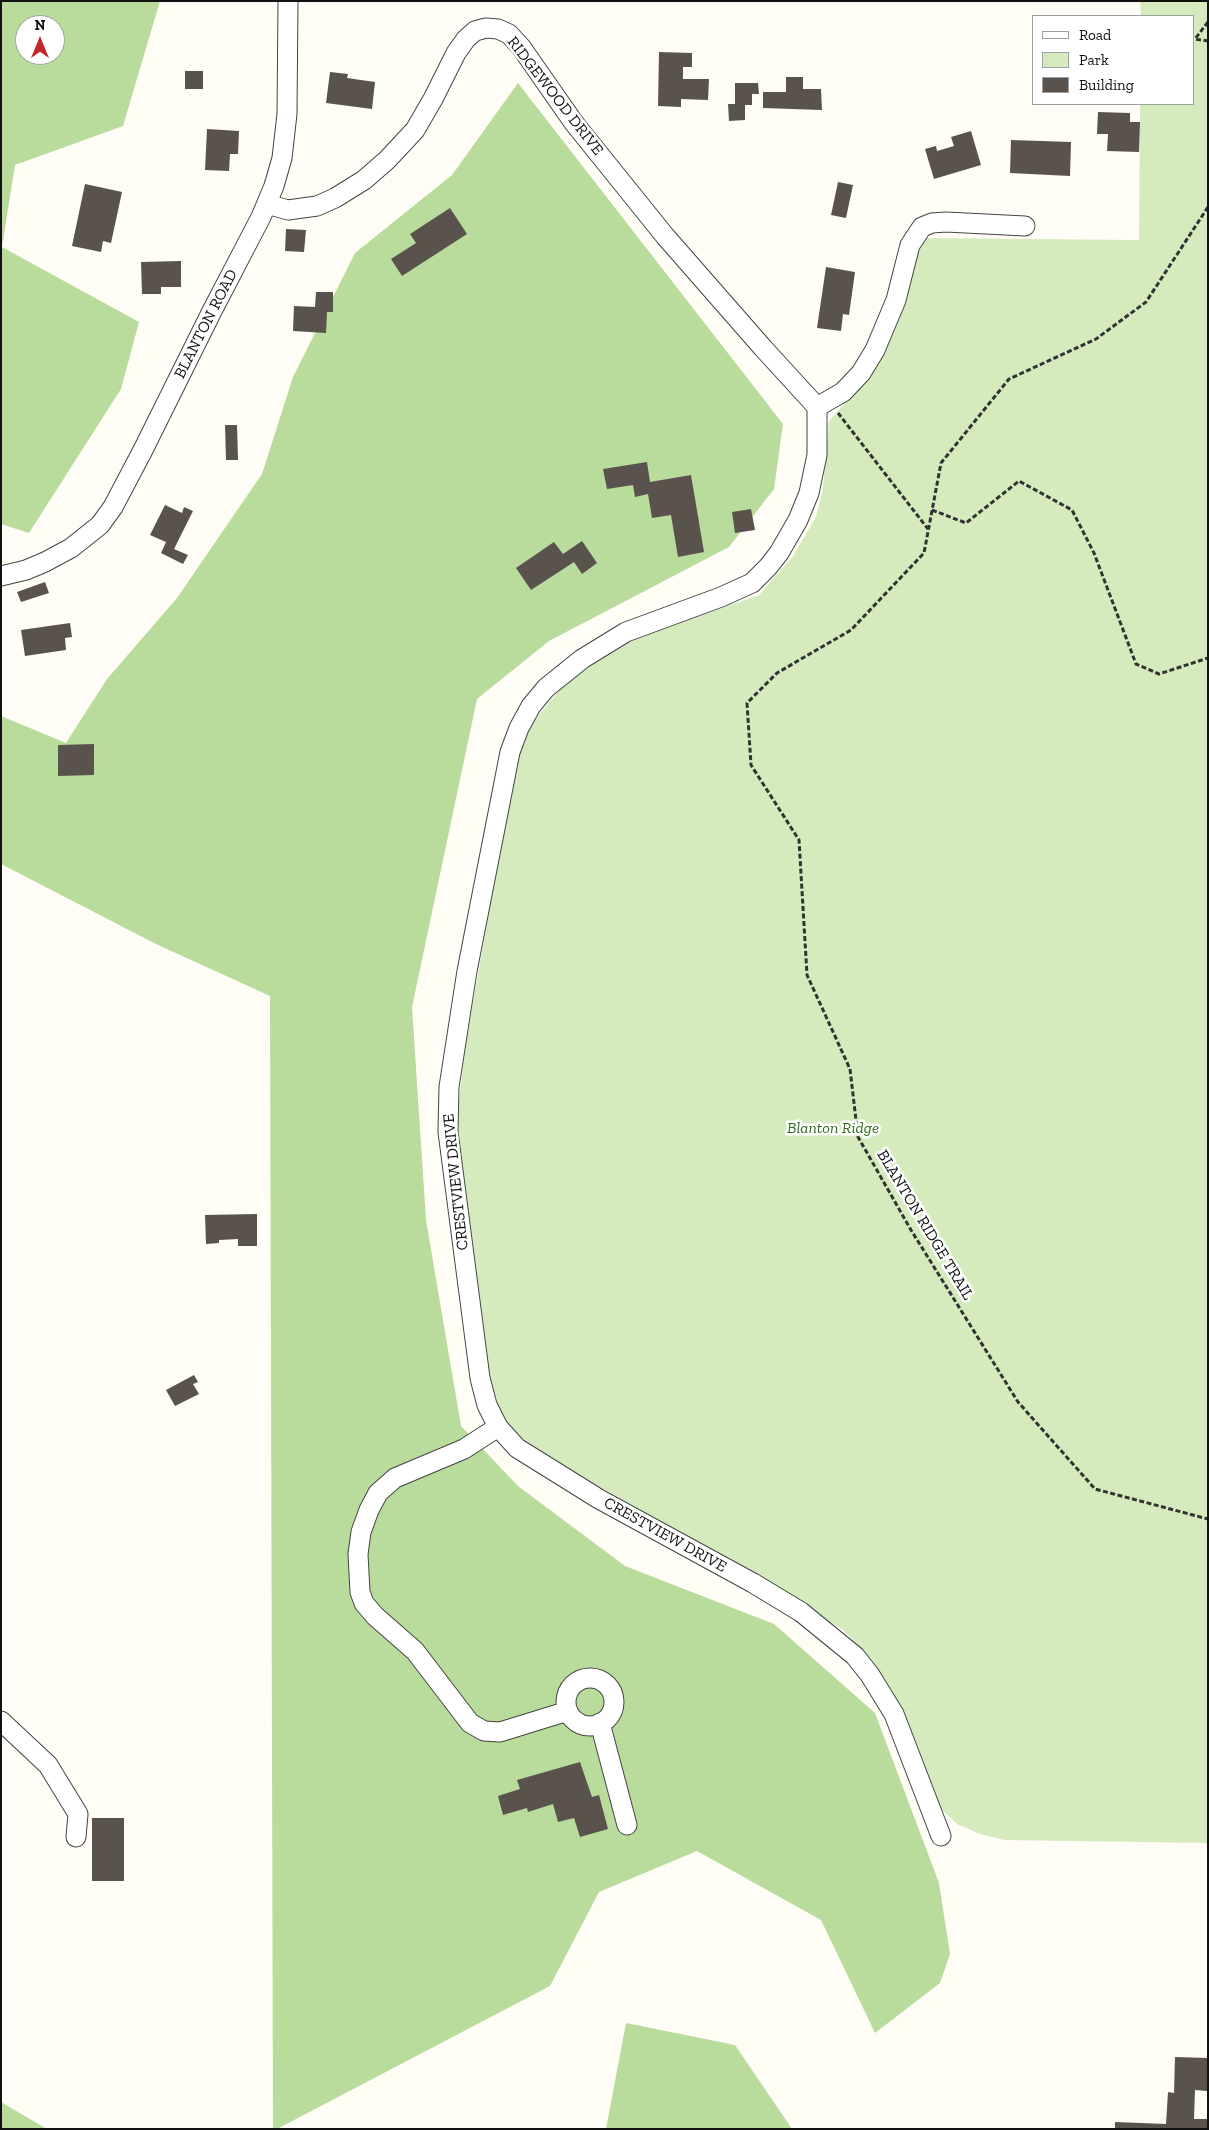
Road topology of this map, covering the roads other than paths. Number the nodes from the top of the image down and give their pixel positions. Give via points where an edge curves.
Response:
1 (288, 1) edge
2 (267, 204) junction
3 (1024, 226) dead end
4 (823, 404) junction
5 (1, 576) edge
6 (498, 1426) junction
7 (568, 1711) junction
8 (1, 1721) edge
9 (600, 1723) junction
10 (627, 1825) dead end
11 (941, 1836) dead end
12 (76, 1837) dead end

1 - 2 street, BLANTON ROAD via 287,114 282,158
2 - 4 street, RIDGEWOOD DRIVE via 288,210 310,208 335,198 364,180 415,130 466,39 475,31 498,29 509,34 521,47 574,123 665,236 762,348
2 - 5 street, BLANTON ROAD via 113,507 100,525 71,548 26,570
3 - 4 street via 946,222 922,228 910,245 896,300 875,350 861,373 843,392
4 - 6 street, CRESTVIEW DRIVE via 809,493 798,520 768,567 752,583 626,632 582,659 546,688 531,706 510,752 467,971 454,1052 448,1132 480,1378 487,1405
6 - 7 street via 464,1449 395,1478 378,1494 362,1532 358,1554 360,1592 375,1616 415,1651 470,1722 484,1731 500,1732
6 - 11 street, CRESTVIEW DRIVE via 517,1448 599,1499 801,1612 854,1656 870,1674 894,1714
7 - 9 street via 584,1725
7 - 9 street via 566,1696 575,1683 590,1678 597,1680 610,1689 613,1705 606,1719
8 - 12 street via 48,1765 78,1814
9 - 10 street

